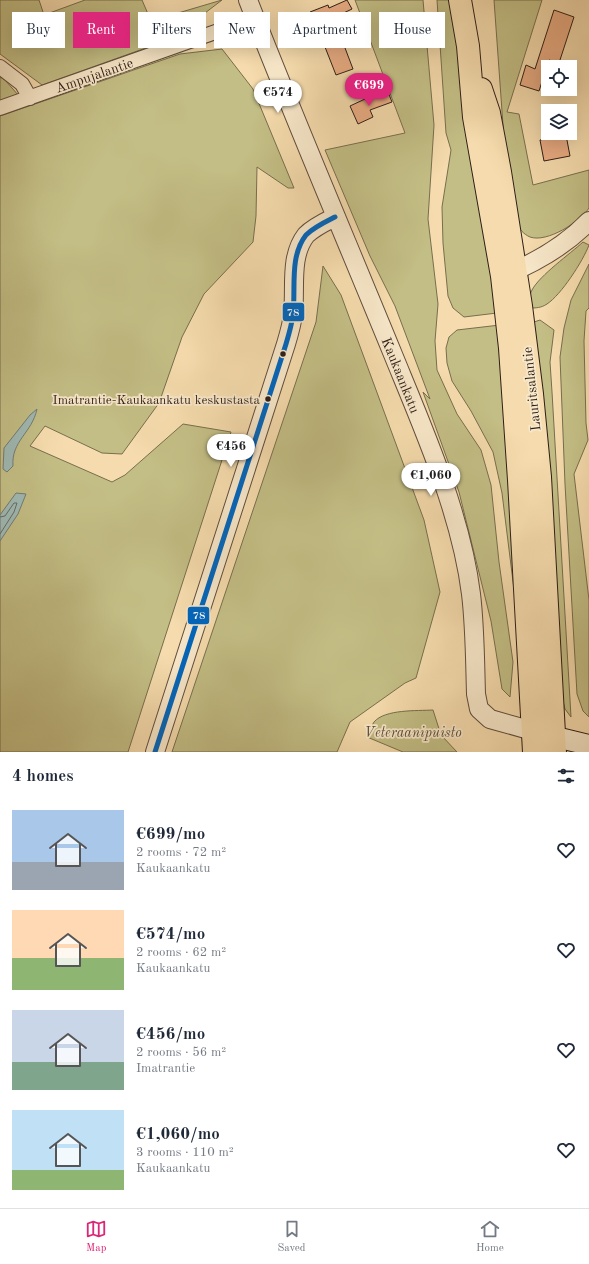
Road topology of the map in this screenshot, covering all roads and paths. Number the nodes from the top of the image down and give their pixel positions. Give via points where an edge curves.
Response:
1 (248, 0) edge
2 (460, 0) edge
3 (253, 12) edge
4 (214, 33) edge
5 (267, 48) edge
6 (0, 67) edge
7 (30, 98) junction
8 (0, 108) edge
9 (335, 217) junction
10 (589, 221) edge
11 (509, 274) junction
12 (533, 742) edge
13 (555, 745) edge
14 (589, 745) edge
15 (155, 752) edge

1 - 3 street, Kaukaankatu
2 - 11 main road, Lauritsalantie via 468,46 474,117
4 - 7 street, Ampujalantie
5 - 9 street, Kaukaankatu
6 - 7 street via 22,84
7 - 8 street, Ampujalantie
9 - 12 street, Kaukaankatu via 425,433 448,498 471,594 476,694 480,709 490,719
9 - 15 street via 312,230 299,248 295,261 293,313 286,344
10 - 11 street via 577,234 548,254
11 - 12 main road, Lauritsalantie
11 - 13 main road, Lauritsalantie via 521,306 540,477
12 - 13 main road
13 - 14 main road

